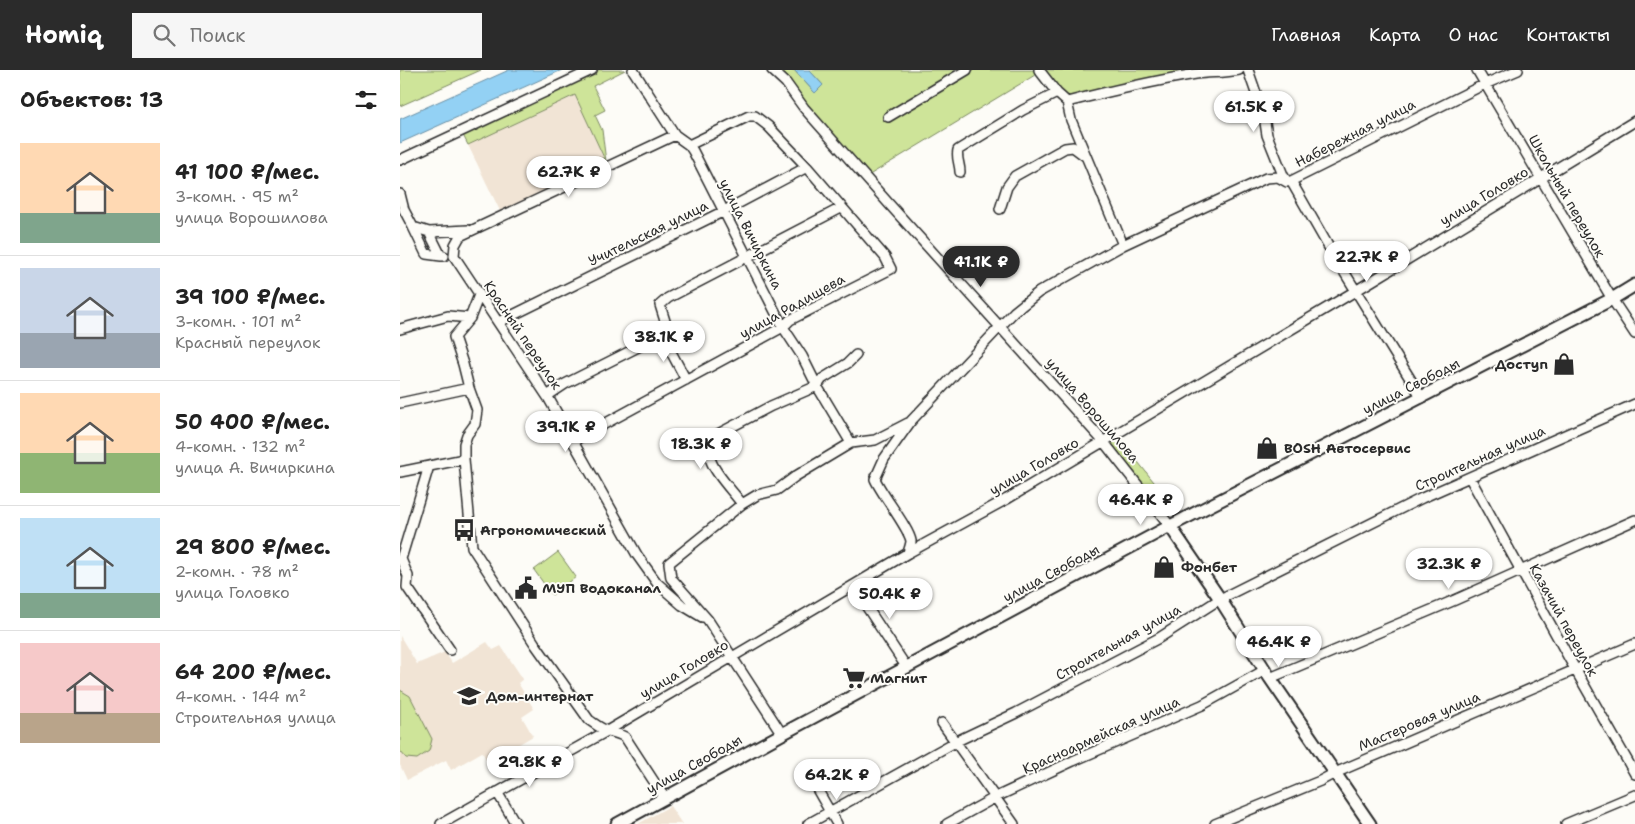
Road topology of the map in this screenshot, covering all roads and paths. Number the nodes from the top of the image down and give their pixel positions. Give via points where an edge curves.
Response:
1 (592, 70) edge
2 (633, 70) edge
3 (772, 70) edge
4 (967, 70) edge
5 (1039, 70) edge
6 (1239, 70) edge
7 (1248, 70) edge
8 (1477, 70) edge
9 (1518, 70) edge
10 (1485, 84) junction
11 (1056, 92) junction
12 (1067, 102) junction
13 (888, 117) dead end
14 (1635, 120) edge
15 (675, 134) junction
16 (689, 145) junction
17 (1086, 156) junction
18 (400, 160) edge
19 (807, 167) junction
20 (960, 172) dead end
21 (1541, 177) junction
22 (1289, 182) junction
23 (400, 194) edge
24 (841, 208) junction
25 (1000, 209) dead end
26 (724, 211) junction
27 (413, 227) junction
28 (474, 230) junction
29 (428, 232) junction
30 (1122, 245) junction
31 (441, 256) junction
32 (454, 256) junction
33 (748, 258) junction
34 (1635, 285) edge
35 (1357, 290) junction
36 (480, 295) junction
37 (1612, 299) junction
38 (470, 318) junction
39 (500, 322) junction
40 (1000, 326) junction
41 (783, 327) junction
42 (400, 329) edge
43 (1635, 334) edge
44 (662, 335) junction
45 (856, 355) dead end
46 (686, 380) junction
47 (817, 386) junction
48 (469, 388) junction
49 (547, 396) junction
50 (1422, 398) junction
51 (400, 403) edge
52 (1635, 404) edge
53 (911, 421) junction
54 (573, 441) junction
55 (1103, 441) junction
56 (850, 443) junction
57 (464, 460) junction
58 (430, 466) junction
59 (400, 472) edge
60 (1470, 478) junction
61 (742, 504) junction
62 (1635, 520) edge
63 (1170, 526) junction
64 (908, 553) junction
65 (669, 563) joint
66 (1521, 571) junction
67 (853, 586) junction
68 (1220, 599) junction
69 (708, 620) junction
70 (1635, 644) edge
71 (450, 650) dead end
72 (732, 657) junction
73 (906, 668) junction
74 (1575, 670) junction
75 (1268, 674) junction
76 (942, 723) dead end
77 (607, 731) junction
78 (782, 734) junction
79 (957, 742) junction
80 (1335, 773) junction
81 (1635, 774) edge
82 (817, 789) dead end
83 (498, 792) junction
84 (1635, 795) edge
85 (664, 797) junction
86 (996, 798) junction
87 (830, 812) junction
88 (441, 824) edge
89 (516, 824) edge
90 (617, 824) edge
91 (808, 824) edge
92 (837, 824) edge
93 (947, 824) edge
94 (1014, 824) edge
95 (1215, 824) edge
96 (1370, 824) edge
97 (1566, 824) edge

1 - 18 street
2 - 15 street, улица Вичиркина
3 - 40 street, улица Ворошилова
4 - 13 street
5 - 11 street
6 - 12 street via 1198,74
7 - 22 street via 1267,135
8 - 10 street, Школьный переулок
9 - 10 street, Набережная улица
10 - 21 street, Школьный переулок
10 - 22 street, Набережная улица
11 - 12 street
11 - 20 street via 958,150 956,156
12 - 17 street
14 - 21 street, улица Головко
15 - 16 street, улица Вичиркина
15 - 28 street
16 - 19 street, улица Радищева via 755,116
16 - 26 street, улица Вичиркина
17 - 25 street via 1073,147 1065,148 1015,176 1007,187
17 - 30 street
19 - 24 street, улица Радищева
19 - 26 street, Учительская улица
21 - 35 street, улица Головко
21 - 37 street, Школьный переулок
22 - 30 street, Набережная улица via 1278,177 1266,178
22 - 35 street
23 - 27 street
24 - 33 street
24 - 41 street, улица Радищева via 885,257 891,270 790,320
26 - 33 street, улица Вичиркина
26 - 39 street, Учительская улица
27 - 29 street
27 - 31 street via 426,254
28 - 29 street
28 - 32 street via 460,236
29 - 31 street
30 - 40 street, Набережная улица via 1039,292
31 - 32 street
32 - 36 street, Красный переулок
33 - 41 street, улица Вичиркина
33 - 44 street via 662,302 660,309 665,321
34 - 37 main road, улица Свободы
35 - 50 street
35 - 55 street, улица Головко
36 - 38 street
36 - 39 street, Красный переулок
37 - 43 street, Школьный переулок
37 - 50 main road, улица Свободы
38 - 42 street via 448,316
38 - 48 street via 454,337
39 - 49 street, Красный переулок
40 - 53 street, Набережная улица
40 - 55 street, улица Ворошилова
41 - 46 street, улица Радищева
41 - 47 street, улица Вичиркина
44 - 46 street
44 - 49 street
45 - 47 street
46 - 54 street, улица Радищева
47 - 56 street, улица Вичиркина
47 - 61 street via 718,434 709,444 711,464
48 - 51 street
48 - 57 street via 477,410 475,424 467,435
49 - 54 street, Красный переулок
50 - 63 main road, улица Свободы
52 - 60 street, Строительная улица
53 - 56 street, Набережная улица via 875,440
53 - 64 street, Набережная улица via 884,459 875,479 906,530 911,542
54 - 69 street, Красный переулок via 637,555 657,584 682,605
55 - 63 street, улица Ворошилова
55 - 64 street, улица Головко
56 - 61 street, Набережная улица via 781,488
57 - 58 street
57 - 77 street via 472,547 589,720
58 - 59 street
58 - 71 street via 401,559 408,576 407,587
60 - 66 street, Казачий переулок
60 - 68 street, Строительная улица via 1422,498
61 - 65 street, Набережная улица
62 - 66 street, Красноармейская улица
63 - 68 main road, улица Ворошилова
63 - 73 main road, улица Свободы
64 - 67 street, улица Головко
65 - 69 street, Красный переулок via 671,578
66 - 74 street, Казачий переулок
66 - 75 street, Красноармейская улица
67 - 72 street, улица Головко
67 - 73 street
68 - 75 main road, улица Ворошилова
68 - 79 street, Строительная улица via 1159,638
69 - 72 street, Красный переулок
70 - 74 street, Мастеровая улица
72 - 77 street, улица Головко
72 - 78 street, Красный переулок
73 - 78 main road, улица Свободы
74 - 80 street, Мастеровая улица
74 - 81 street, Казачий переулок
75 - 80 main road, улица Ворошилова
75 - 86 street, Красноармейская улица
76 - 79 street
77 - 83 street, улица Головко
77 - 85 street via 625,737
78 - 85 main road, улица Свободы
79 - 86 street
79 - 87 street, Строительная улица
80 - 95 street, Мастеровая улица
80 - 96 main road, улица Ворошилова
82 - 87 street
83 - 88 street, улица Головко
83 - 89 street
84 - 97 street
85 - 90 main road, улица Свободы
86 - 93 street, Красноармейская улица
86 - 94 street
87 - 91 street, Строительная улица
87 - 92 street

